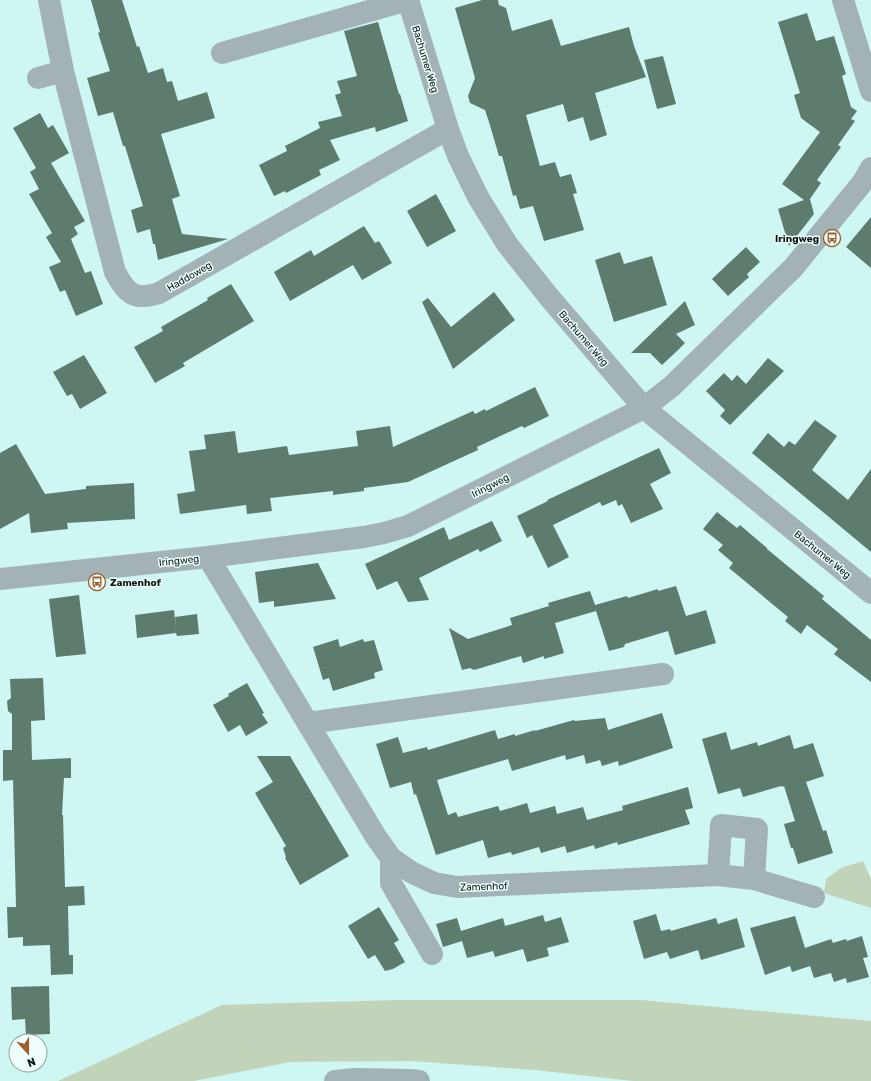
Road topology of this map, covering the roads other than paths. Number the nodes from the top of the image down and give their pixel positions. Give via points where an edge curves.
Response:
1 (49, 0) edge
2 (408, 0) edge
3 (843, 0) edge
4 (222, 53) dead end
5 (64, 70) junction
6 (38, 78) dead end
7 (871, 91) edge
8 (448, 129) junction
9 (868, 180) edge
10 (644, 408) junction
11 (208, 556) junction
12 (0, 579) edge
13 (871, 593) edge
14 (663, 674) dead end
15 (308, 723) junction
16 (391, 858) junction
17 (718, 875) junction
18 (754, 879) junction
19 (814, 897) dead end
20 (432, 954) dead end
21 (335, 1081) edge
22 (419, 1081) edge

1 - 5 street, Haddoweg
2 - 4 street
2 - 8 street, Bachumer Weg
3 - 7 street
5 - 6 street
5 - 8 street, Haddoweg via 115,272 127,290 147,297 159,293
8 - 10 street, Bachumer Weg via 478,197 507,244 549,298
9 - 10 street, Iringweg via 793,268 672,386
10 - 11 street, Iringweg via 408,526 364,537
10 - 13 street, Bachumer Weg
11 - 12 street, Iringweg
11 - 15 street, Zamenhof
14 - 15 street
15 - 16 street, Zamenhof
16 - 17 street, Zamenhof via 411,872 434,883 457,887
16 - 20 street via 391,883
17 - 18 street, Zamenhof
17 - 18 street via 721,825 757,829
18 - 19 street, Zamenhof
21 - 22 street

